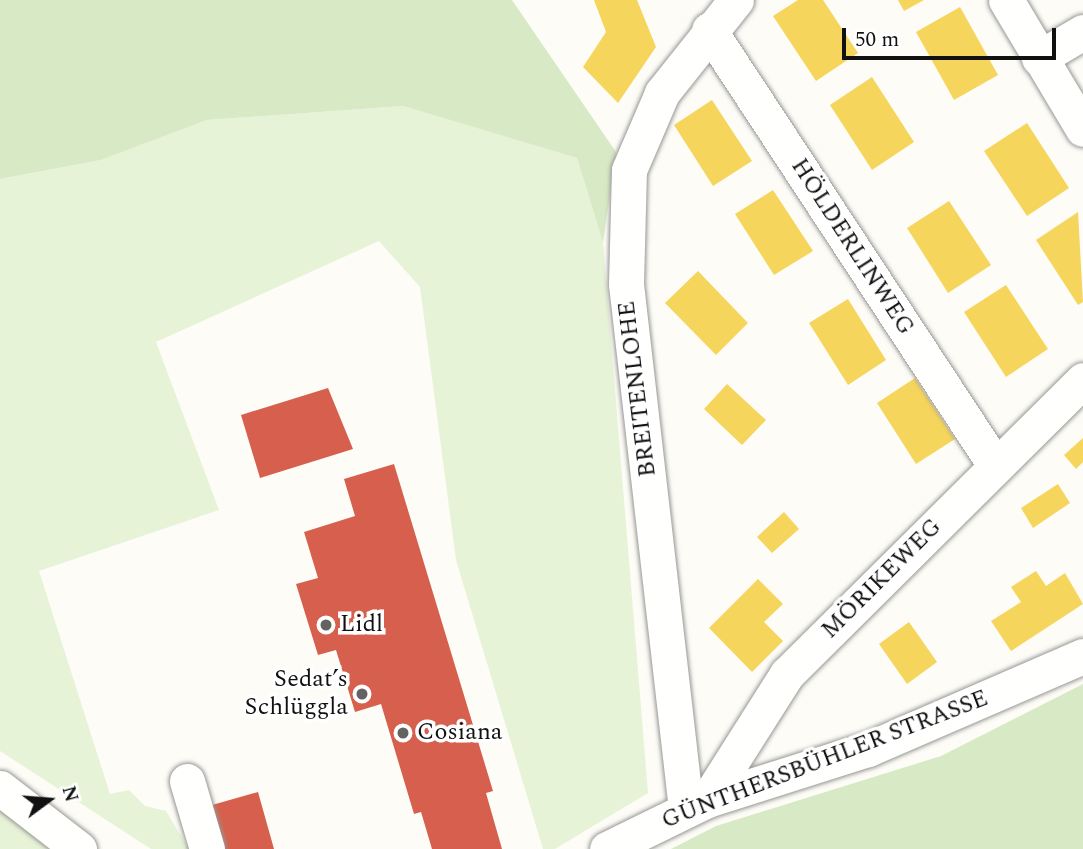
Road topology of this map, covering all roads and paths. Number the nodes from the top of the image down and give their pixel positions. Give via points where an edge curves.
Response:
1 (736, 0) edge
2 (1006, 0) edge
3 (709, 30) junction
4 (1083, 32) edge
5 (1039, 58) junction
6 (1083, 130) edge
7 (1083, 380) edge
8 (995, 465) junction
9 (1083, 656) edge
10 (187, 780) dead end
11 (0, 788) edge
12 (696, 804) junction
13 (79, 849) edge
14 (207, 849) edge
15 (607, 849) edge

1 - 3 street, BREITENLOHE
2 - 5 street
3 - 8 street, HÖLDERLINWEG
3 - 12 street, BREITENLOHE via 662,93 629,170 626,284
4 - 5 street
5 - 6 street
7 - 8 street, MÖRIKEWEG
8 - 12 street, MÖRIKEWEG via 787,674
9 - 12 street, GÜNTHERSBÜHLER STRASSE via 881,744
10 - 14 street
11 - 13 street
12 - 15 street, GÜNTHERSBÜHLER STRASSE

